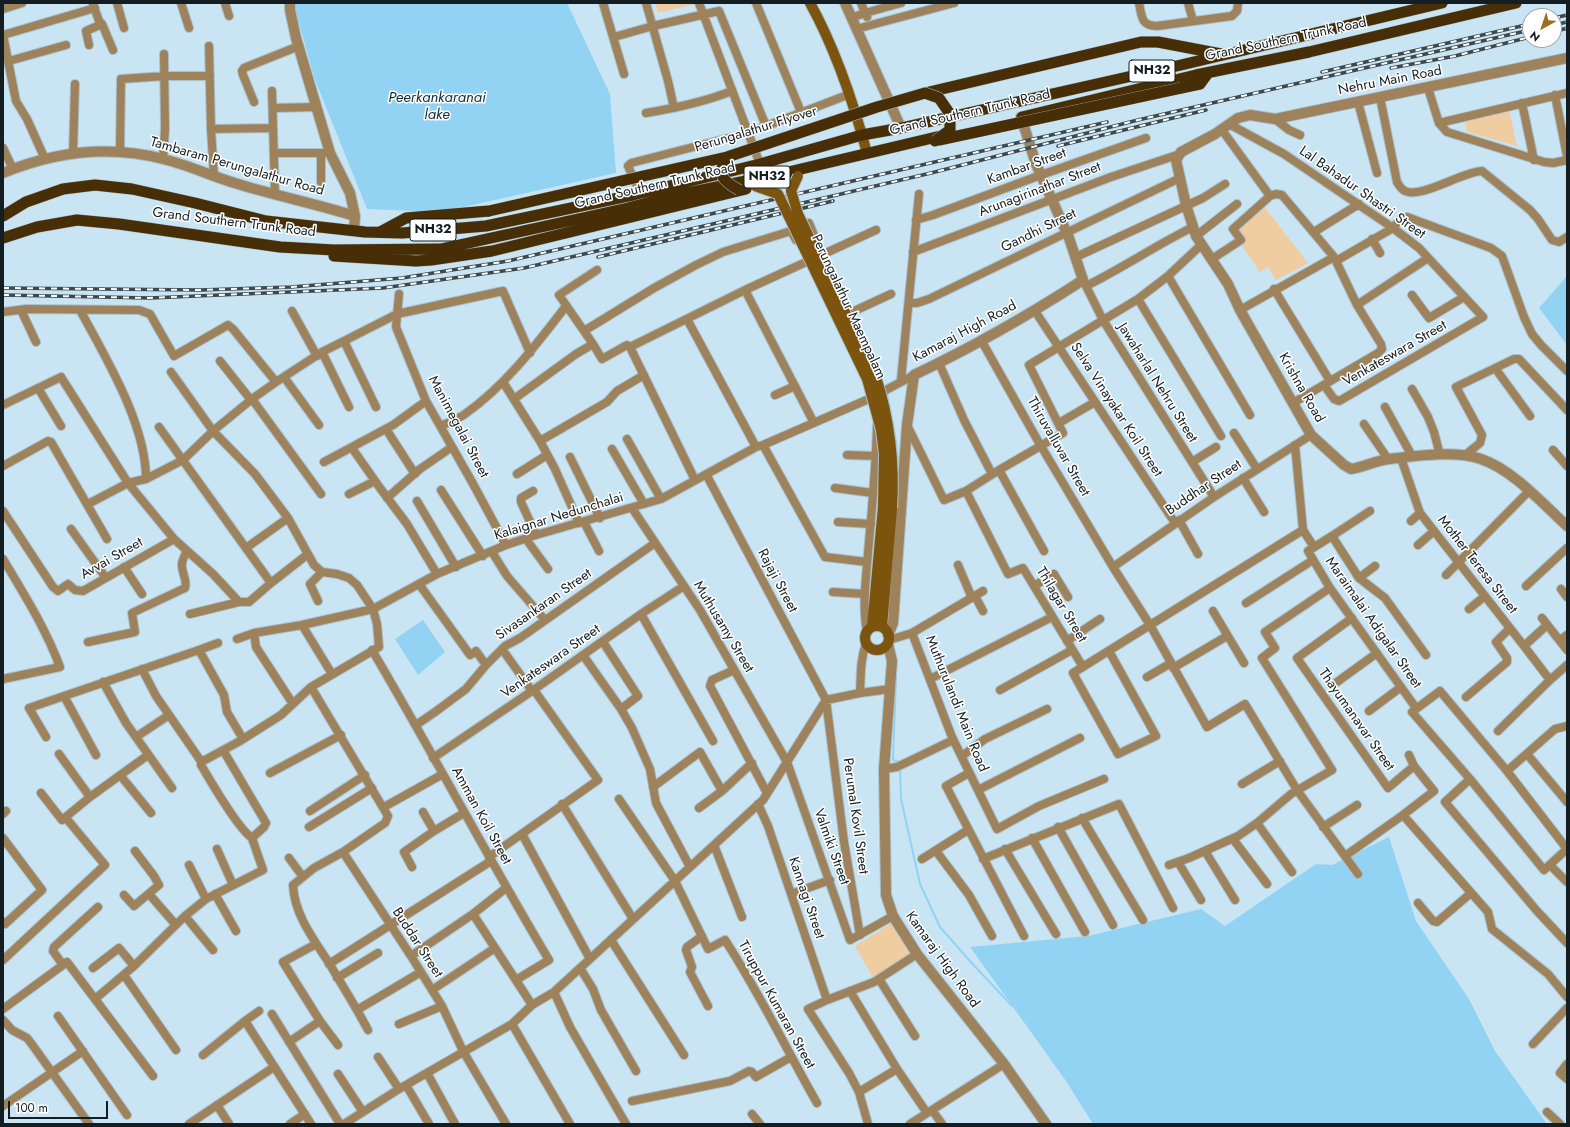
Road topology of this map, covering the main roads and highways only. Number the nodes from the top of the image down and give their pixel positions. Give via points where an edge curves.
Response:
1 (810, 3) edge
2 (1442, 3) edge
3 (1516, 3) edge
4 (1225, 54) junction
5 (1208, 73) junction
6 (925, 93) junction
7 (862, 135) junction
8 (935, 141) junction
9 (867, 153) junction
10 (727, 157) junction
11 (798, 176) junction
12 (755, 186) junction
13 (739, 190) junction
14 (3, 216) edge
15 (379, 232) junction
16 (3, 238) edge
17 (323, 250) junction
18 (888, 508) junction
19 (881, 634) junction

1 - 7 main road via 822,25 850,94
2 - 4 highway, Grand Southern Trunk Road / NH32
3 - 5 highway, Grand Southern Trunk Road / NH32
4 - 6 highway, Perungalathur Flyover via 1158,42 1141,42
4 - 7 highway, Grand Southern Trunk Road / NH32
5 - 8 highway, bridge via 1200,84
5 - 9 highway, Grand Southern Trunk Road / NH32
6 - 8 highway, bridge via 939,98 950,114 950,130
6 - 10 highway, Perungalathur Flyover, bridge
7 - 9 main road
7 - 15 highway, Grand Southern Trunk Road / NH32 via 760,164 486,226 402,233
8 - 11 highway
9 - 17 highway, Grand Southern Trunk Road / NH32 via 441,249
10 - 13 highway, bridge via 722,166 722,176 726,183
10 - 15 highway, Perungalathur Flyover, bridge via 507,208 478,213 406,218
11 - 12 highway
11 - 18 main road, Perungalathur Maempalam, bridge via 791,191 798,214 876,377 884,402 893,455 894,482
12 - 13 highway
12 - 18 main road, Perungalathur Maempalam, bridge via 778,194 867,379 879,423
13 - 17 highway via 492,251 431,260 335,256
14 - 15 highway, Grand Southern Trunk Road / NH32 via 26,202 63,189 95,185 132,189 266,221
16 - 17 highway, Grand Southern Trunk Road / NH32 via 38,227 77,220 280,247
18 - 19 main road, Perungalathur Maempalam
19 - 19 main road, Perungalathur Maempalam via 865,638 866,644 870,648 882,650

